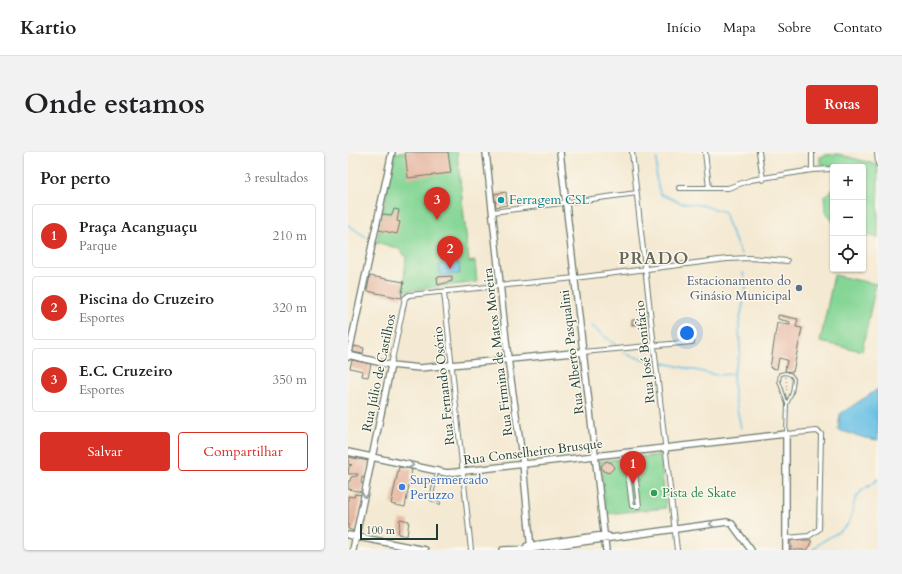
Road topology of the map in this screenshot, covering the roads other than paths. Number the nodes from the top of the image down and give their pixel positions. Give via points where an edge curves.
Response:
1 (392, 152) edge
2 (486, 152) edge
3 (560, 152) edge
4 (632, 152) edge
5 (705, 152) edge
6 (759, 152) edge
7 (812, 152) edge
8 (877, 152) edge
9 (878, 164) edge
10 (830, 169) edge
11 (812, 170) junction
12 (763, 180) junction
13 (679, 188) dead end
14 (709, 188) junction
15 (637, 193) junction
16 (566, 203) junction
17 (493, 212) junction
18 (787, 261) dead end
19 (646, 270) junction
20 (575, 278) junction
21 (500, 286) junction
22 (444, 292) junction
23 (692, 342) dead end
24 (655, 346) junction
25 (583, 352) junction
26 (348, 356) edge
27 (508, 359) junction
28 (391, 365) junction
29 (452, 366) junction
30 (787, 404) junction
31 (786, 434) junction
32 (666, 449) junction
33 (348, 452) edge
34 (595, 456) junction
35 (373, 457) junction
36 (523, 464) junction
37 (437, 471) junction
38 (464, 471) junction
39 (635, 477) junction
40 (628, 478) junction
41 (629, 486) junction
42 (636, 486) junction
43 (439, 503) dead end
44 (676, 528) junction
45 (348, 535) edge
46 (356, 536) junction
47 (606, 537) junction
48 (787, 538) junction
49 (401, 548) edge
50 (529, 548) edge
51 (353, 550) edge
52 (425, 550) edge
53 (471, 550) edge
54 (504, 550) edge
55 (606, 550) edge
56 (677, 550) edge
57 (751, 550) edge
58 (786, 550) edge

1 - 26 street
2 - 17 street, Rua Firmina de Matos Moreira
3 - 16 street, Rua Alberto Pasqualini
4 - 15 street, Rua José Bonifácio
5 - 14 street
6 - 12 street
7 - 11 street
8 - 9 street
10 - 11 street
11 - 12 street
12 - 14 street via 751,180 728,188
13 - 14 street
15 - 16 street
15 - 19 street, Rua José Bonifácio
16 - 17 street
16 - 20 street, Rua Alberto Pasqualini
17 - 21 street, Rua Firmina de Matos Moreira
18 - 19 street via 750,258
19 - 20 street
19 - 24 street, Rua José Bonifácio
20 - 21 street
20 - 25 street, Rua Alberto Pasqualini
21 - 22 street
21 - 27 street, Rua Firmina de Matos Moreira
22 - 28 street, Rua Júlio de Castilhos via 407,296
22 - 29 street, Rua Fernando Osório
23 - 24 street
24 - 25 street
24 - 32 street, Rua José Bonifácio
25 - 27 street
25 - 34 street, Rua Alberto Pasqualini
26 - 28 street
27 - 29 street
27 - 36 street, Rua Firmina de Matos Moreira
28 - 29 street via 420,368
28 - 35 street, Rua Júlio de Castilhos
29 - 38 street, Rua Fernando Osório
30 - 30 lane via 778,377 786,373 794,379
30 - 31 lane
31 - 32 street, Rua Conselheiro Brusque
31 - 48 street
31 - 48 street, Rua Conselheiro Brusque via 817,431 822,434 819,529 809,536
32 - 34 street, Rua Conselheiro Brusque
32 - 44 street, Rua José Bonifácio
33 - 35 street, Rua Conselheiro Brusque
34 - 36 street, Rua Conselheiro Brusque
34 - 47 street, Rua Alberto Pasqualini
35 -> 37 street, Rua Conselheiro Brusque
35 -> 46 street, Rua Júlio de Castilhos
36 - 38 street, Rua Conselheiro Brusque
36 - 50 street, Rua Firmina de Matos Moreira
37 - 38 street, Rua Conselheiro Brusque
37 - 43 lane via 431,499
38 - 53 street, Rua Fernando Osório
39 - 40 street
39 - 40 street via 634,464 627,465
39 - 42 street
40 - 41 street
41 - 42 street
41 - 42 street via 632,506 638,506
44 - 47 street
44 - 56 street, Rua José Bonifácio
57 -> 44 street via 729,522
45 - 46 street
46 - 49 street
46 - 51 street, Rua Júlio de Castilhos
47 - 50 street
47 - 55 street, Rua Alberto Pasqualini
48 - 58 street
49 - 52 street
50 - 54 street

